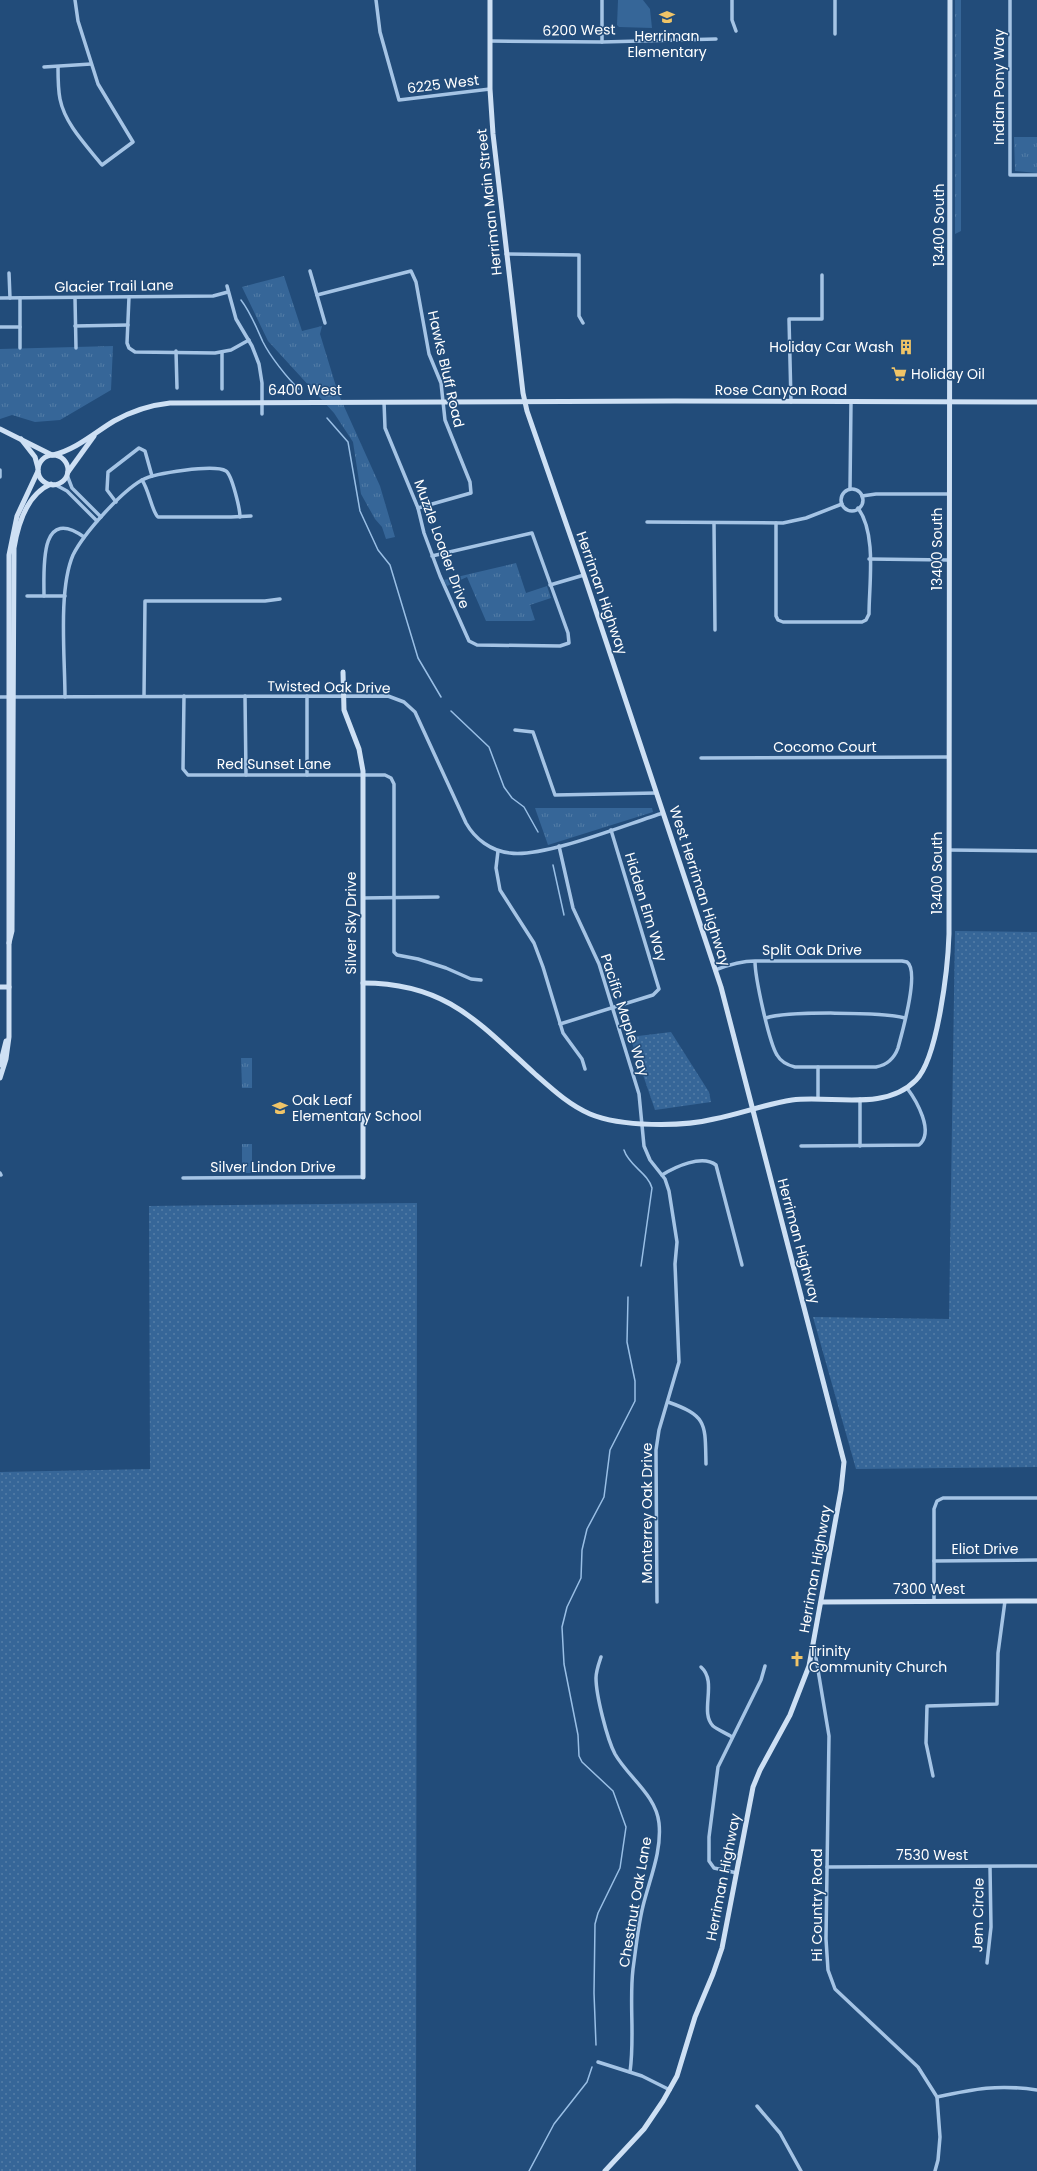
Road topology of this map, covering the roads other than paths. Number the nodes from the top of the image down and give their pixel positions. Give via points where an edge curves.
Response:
1 (75, 0) edge
2 (376, 0) edge
3 (490, 0) edge
4 (602, 0) edge
5 (732, 0) edge
6 (835, 0) edge
7 (950, 0) edge
8 (1010, 0) edge
9 (736, 31) dead end
10 (835, 34) dead end
11 (716, 39) dead end
12 (490, 41) junction
13 (602, 42) junction
14 (91, 64) junction
15 (44, 67) dead end
16 (58, 67) junction
17 (490, 89) junction
18 (1037, 175) edge
19 (506, 254) junction
20 (310, 271) dead end
21 (9, 272) dead end
22 (822, 275) dead end
23 (227, 286) dead end
24 (228, 292) junction
25 (317, 295) junction
26 (129, 297) junction
27 (0, 298) edge
28 (10, 298) junction
29 (20, 298) junction
30 (75, 298) junction
31 (325, 323) dead end
32 (583, 323) dead end
33 (128, 325) junction
34 (75, 326) junction
35 (0, 327) edge
36 (20, 327) junction
37 (248, 340) junction
38 (20, 348) dead end
39 (76, 348) dead end
40 (176, 351) junction
41 (222, 352) junction
42 (177, 388) dead end
43 (222, 389) dead end
44 (524, 401) junction
45 (262, 402) junction
46 (384, 402) junction
47 (443, 402) junction
48 (791, 402) junction
49 (851, 402) junction
50 (949, 402) junction
51 (1037, 402) edge
52 (262, 414) dead end
53 (0, 429) edge
54 (94, 436) junction
55 (21, 439) junction
56 (52, 455) junction
57 (0, 470) edge
58 (38, 470) junction
59 (67, 474) junction
60 (152, 476) junction
61 (0, 477) edge
62 (142, 480) junction
63 (52, 484) junction
64 (850, 489) junction
65 (949, 494) junction
66 (862, 496) junction
67 (116, 502) junction
68 (842, 504) junction
69 (418, 508) junction
70 (858, 508) junction
71 (251, 516) dead end
72 (240, 517) junction
73 (99, 519) junction
74 (647, 522) dead end
75 (776, 523) junction
76 (714, 524) junction
77 (84, 537) junction
78 (432, 556) junction
79 (869, 560) junction
80 (949, 560) junction
81 (584, 574) junction
82 (550, 585) junction
83 (27, 596) dead end
84 (44, 596) junction
85 (65, 596) junction
86 (280, 599) dead end
87 (714, 630) dead end
88 (343, 672) dead end
89 (144, 696) junction
90 (184, 696) junction
91 (245, 696) junction
92 (307, 696) junction
93 (343, 696) junction
94 (0, 697) edge
95 (10, 697) junction
96 (65, 697) junction
97 (515, 730) dead end
98 (949, 757) junction
99 (701, 758) dead end
100 (246, 775) junction
101 (307, 775) junction
102 (363, 775) junction
103 (656, 793) junction
104 (663, 813) junction
105 (610, 830) junction
106 (559, 846) junction
107 (949, 850) junction
108 (498, 851) junction
109 (1037, 851) edge
110 (438, 897) dead end
111 (363, 898) junction
112 (394, 898) junction
113 (755, 961) junction
114 (715, 970) junction
115 (481, 980) dead end
116 (363, 984) junction
117 (720, 986) joint
118 (0, 987) edge
119 (9, 987) junction
120 (613, 1008) junction
121 (766, 1018) junction
122 (905, 1018) junction
123 (8, 1022) junction
124 (560, 1024) junction
125 (0, 1065) edge
126 (818, 1067) junction
127 (585, 1069) dead end
128 (0, 1078) edge
129 (907, 1088) junction
130 (818, 1099) junction
131 (860, 1099) junction
132 (752, 1110) junction
133 (642, 1123) junction
134 (801, 1146) dead end
135 (860, 1146) junction
136 (662, 1175) junction
137 (363, 1177) joint
138 (183, 1178) dead end
139 (742, 1266) dead end
140 (668, 1402) junction
141 (706, 1464) dead end
142 (1037, 1498) edge
143 (934, 1560) junction
144 (1037, 1560) edge
145 (934, 1601) junction
146 (1004, 1601) junction
147 (1037, 1601) edge
148 (657, 1602) dead end
149 (821, 1602) junction
150 (814, 1645) junction
151 (601, 1657) dead end
152 (765, 1666) dead end
153 (701, 1667) dead end
154 (732, 1737) junction
155 (933, 1776) dead end
156 (990, 1866) junction
157 (1037, 1866) edge
158 (827, 1867) junction
159 (737, 1873) junction
160 (987, 1963) dead end
161 (598, 2062) dead end
162 (630, 2072) junction
163 (670, 2090) junction
164 (1037, 2090) edge
165 (936, 2097) junction
166 (757, 2106) dead end
167 (605, 2171) edge
168 (801, 2171) edge
169 (935, 2171) edge

1 - 14 street via 78,22
2 - 17 street, 6225 West via 380,32 399,100
3 - 12 street, Herriman Main Street
4 - 13 street
5 - 9 street via 732,20
6 - 10 street
7 - 50 street, 13400 South
8 - 18 street, Indian Pony Way via 1010,175
11 - 13 street, 6200 West
12 - 13 street, 6200 West
12 - 17 street, Herriman Main Street
14 - 16 street
14 - 16 street via 114,114 133,142 102,165 80,138 63,110
15 - 16 street
17 - 19 street, Herriman Main Street
19 - 32 street via 579,254 579,316
19 - 44 street, Herriman Main Street
20 - 25 street
21 - 28 street
22 - 48 street via 822,319 789,319
23 - 24 street
24 - 26 street, Glacier Trail Lane via 213,296
24 - 37 street via 236,319
25 - 31 street
25 - 47 street, Hawks Bluff Road via 411,271 416,282 429,354 441,383
26 - 30 street, Glacier Trail Lane
26 - 33 street
27 - 28 street, Glacier Trail Lane
28 - 29 street, Glacier Trail Lane
29 - 30 street, Glacier Trail Lane
29 - 36 street
30 - 34 street
33 - 34 street
33 - 40 street via 127,343 135,352
34 - 39 street
35 - 36 street
36 - 38 street
37 - 41 street
37 - 45 street via 260,368
40 - 41 street
40 - 42 street
41 - 43 street
44 - 47 street, 6400 West
44 - 48 street, Rose Canyon Road
44 - 81 street, Herriman Highway
45 - 46 street, 6400 West
45 - 52 street
45 - 54 street, 6400 West via 179,403 153,406 119,418
46 - 47 street, 6400 West
46 - 69 street, Muzzle Loader Drive via 385,428
47 - 69 street, Hawks Bluff Road via 445,420 465,468 471,493
48 - 49 street, Rose Canyon Road
49 - 50 street, Rose Canyon Road
49 - 64 street
50 - 51 street, Rose Canyon Road
50 - 65 street, 13400 South
53 - 55 street
54 - 56 street, 6400 West via 70,450
54 - 59 street, 6400 West
55 - 56 street
55 - 58 street via 35,457
56 - 58 street via 42,460
56 - 59 street via 66,462
57 - 61 street
58 - 63 street via 43,480
58 - 95 street via 17,516 9,547
59 - 63 street via 62,482
59 - 73 street via 71,487
60 - 62 street
60 - 67 street via 145,451 142,448 137,449 108,472 108,492
60 - 72 street via 178,470 225,471 231,481
62 - 67 street
62 - 72 street via 150,493 154,513 158,517
63 - 73 street via 66,491
63 - 95 street via 39,490 29,503 20,521 15,541
64 - 66 street via 858,490
64 - 68 street via 843,493
65 - 66 street
65 - 80 street, 13400 South
66 - 70 street
67 - 73 street
68 - 70 street via 849,510
68 - 75 street via 800,520
69 - 78 street, Muzzle Loader Drive
70 - 79 street via 868,529
71 - 72 street
73 - 77 street
74 - 76 street
75 - 76 street
75 - 79 street via 776,616 783,622 866,620 869,614
76 - 87 street
77 - 84 street via 71,528 54,530 51,534 44,559
77 - 85 street via 70,565
78 - 82 street via 532,533
78 - 82 street, Muzzle Loader Drive via 471,644 569,644 568,633
79 - 80 street
80 - 98 street, 13400 South
81 - 82 street
81 - 103 street, Herriman Highway
83 - 84 street
84 - 85 street
85 - 96 street
86 - 89 street via 145,601
88 - 93 street, Silver Sky Drive
89 - 90 street, Twisted Oak Drive
89 - 96 street, Twisted Oak Drive
90 - 91 street, Twisted Oak Drive
90 - 100 street, Red Sunset Lane via 185,773
91 - 92 street, Twisted Oak Drive
91 - 100 street
92 - 93 street, Twisted Oak Drive
92 - 101 street
93 - 102 street, Silver Sky Drive via 348,722 359,749
93 - 108 street, Twisted Oak Drive via 388,696 400,700 411,708 468,828 484,844
94 - 95 street, Twisted Oak Drive
95 - 96 street, Twisted Oak Drive
95 - 119 street via 12,931 9,944
97 - 103 street via 533,732 555,796
98 - 99 street, Cocomo Court
98 - 107 street, 13400 South
100 - 101 street, Red Sunset Lane
101 - 102 street, Red Sunset Lane
102 - 111 street, Silver Sky Drive
102 - 112 street, Red Sunset Lane via 387,776 393,782
103 - 104 street, West Herriman Highway
104 - 105 street, Twisted Oak Drive
104 - 114 street, West Herriman Highway
105 - 106 street, Twisted Oak Drive
105 - 120 street, Hidden Elm Way via 659,986 653,995
106 - 108 street, Twisted Oak Drive via 524,854
106 - 120 street, Pacific Maple Way via 574,908 600,964
107 - 109 street
107 - 129 street, 13400 South via 949,934 945,979 928,1063 920,1076
108 - 124 street via 496,868 499,886 526,928 537,951
110 - 112 street
111 - 112 street
111 - 116 street, Silver Sky Drive
112 - 115 street, Red Sunset Lane via 395,953 446,968 471,979
113 - 114 street, Split Oak Drive
113 - 121 street
113 - 122 street, Split Oak Drive via 909,963 912,978
114 - 117 street, West Herriman Highway
116 - 133 street via 388,984 410,988 444,1000 472,1017 571,1104 607,1120
116 - 137 street, Silver Sky Drive
117 - 132 street, Herriman Highway
118 - 119 street
119 - 123 street
120 - 124 street
120 - 133 street, Pacific Maple Way via 639,1094
121 - 122 street via 785,1014 887,1015
121 - 126 street via 775,1050 781,1060 795,1067
122 - 126 street via 895,1056 886,1064 876,1067
123 - 125 street
123 - 128 street via 8,1052
124 - 127 street via 565,1037 582,1059
126 - 130 street
129 - 131 street via 885,1098
129 - 135 street via 922,1114 924,1137 921,1144
130 - 131 street
130 - 132 street via 788,1101
131 - 135 street
132 - 133 street via 706,1121
132 - 149 street, Herriman Highway via 844,1462
133 - 136 street, Monterrey Oak Drive via 645,1150
134 - 135 street
136 - 139 street via 688,1163 712,1162 716,1165
136 - 140 street, Monterrey Oak Drive via 670,1191 677,1242 680,1348 679,1362
137 - 138 street, Silver Lindon Drive
140 - 141 street via 688,1409 700,1418 705,1430
140 - 148 street, Monterrey Oak Drive via 656,1450
142 - 143 street via 943,1498 937,1501 934,1507
143 - 144 street, Eliot Drive
143 - 145 street
145 - 146 street, 7300 West
145 - 149 street, 7300 West
146 - 147 street, 7300 West
146 - 155 street via 998,1653 997,1704 927,1706 926,1743
149 - 150 street, Herriman Highway
150 - 158 street, Hi Country Road via 829,1736
150 - 159 street, Herriman Highway via 796,1703 755,1782
151 - 162 street, Chestnut Oak Lane via 596,1678 607,1733 615,1754 644,1791 659,1821 660,1837 643,1906 633,1969 633,2046
152 - 154 street via 761,1680
153 - 154 street via 708,1678 710,1722
154 - 159 street via 716,1772 709,1861 714,1868
156 - 157 street, 7530 West
156 - 158 street, 7530 West
156 - 160 street, Jem Circle via 991,1927
158 - 165 street, Hi Country Road via 826,1939 829,1977 835,1989 918,2067
159 - 163 street, Herriman Highway via 719,1957
161 - 162 street
162 - 163 street
163 - 167 street, Herriman Highway via 638,2136
164 - 165 street via 990,2086
165 - 169 street, Hi Country Road via 940,2137
166 - 168 street via 780,2133

